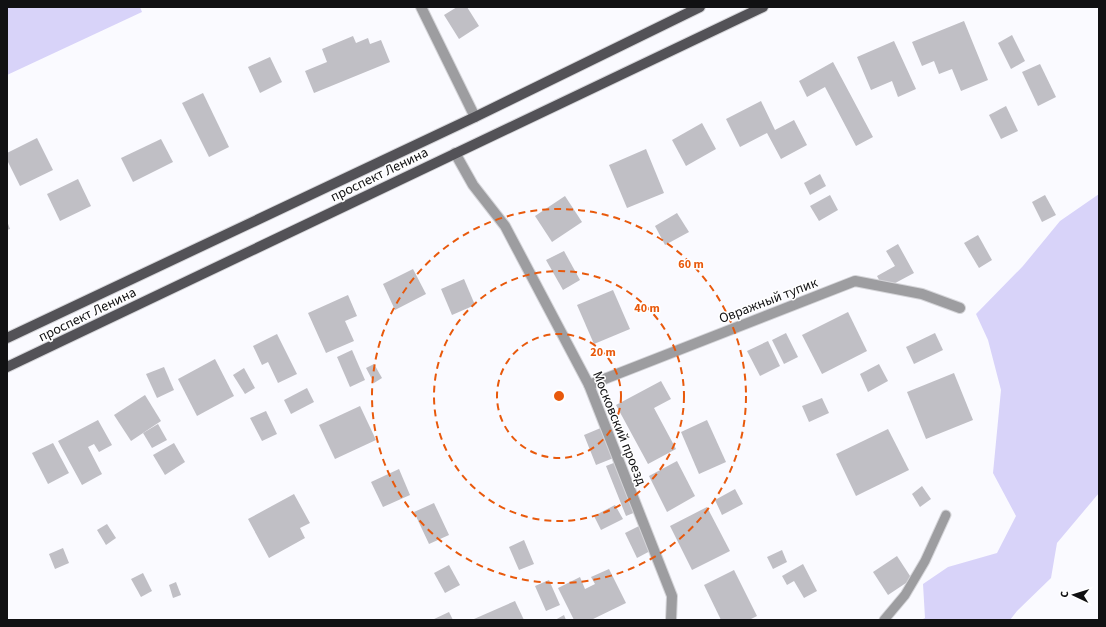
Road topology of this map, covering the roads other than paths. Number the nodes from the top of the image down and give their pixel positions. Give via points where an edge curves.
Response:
1 (421, 7) edge
2 (700, 7) edge
3 (763, 7) edge
4 (475, 117) junction
5 (456, 153) junction
6 (960, 308) dead end
7 (7, 338) edge
8 (7, 367) edge
9 (589, 385) junction
10 (946, 515) dead end
11 (671, 620) edge
12 (884, 620) edge

1 - 4 street
2 - 4 main road, проспект Ленина
3 - 5 main road, проспект Ленина
4 - 7 main road, проспект Ленина
5 - 8 main road, проспект Ленина
5 - 9 street, Московский проезд via 473,185 505,226
6 - 9 street, Овражный тупик via 922,294 855,281
9 - 11 street, Московский проезд via 672,596
10 - 12 lane via 925,561 905,595

